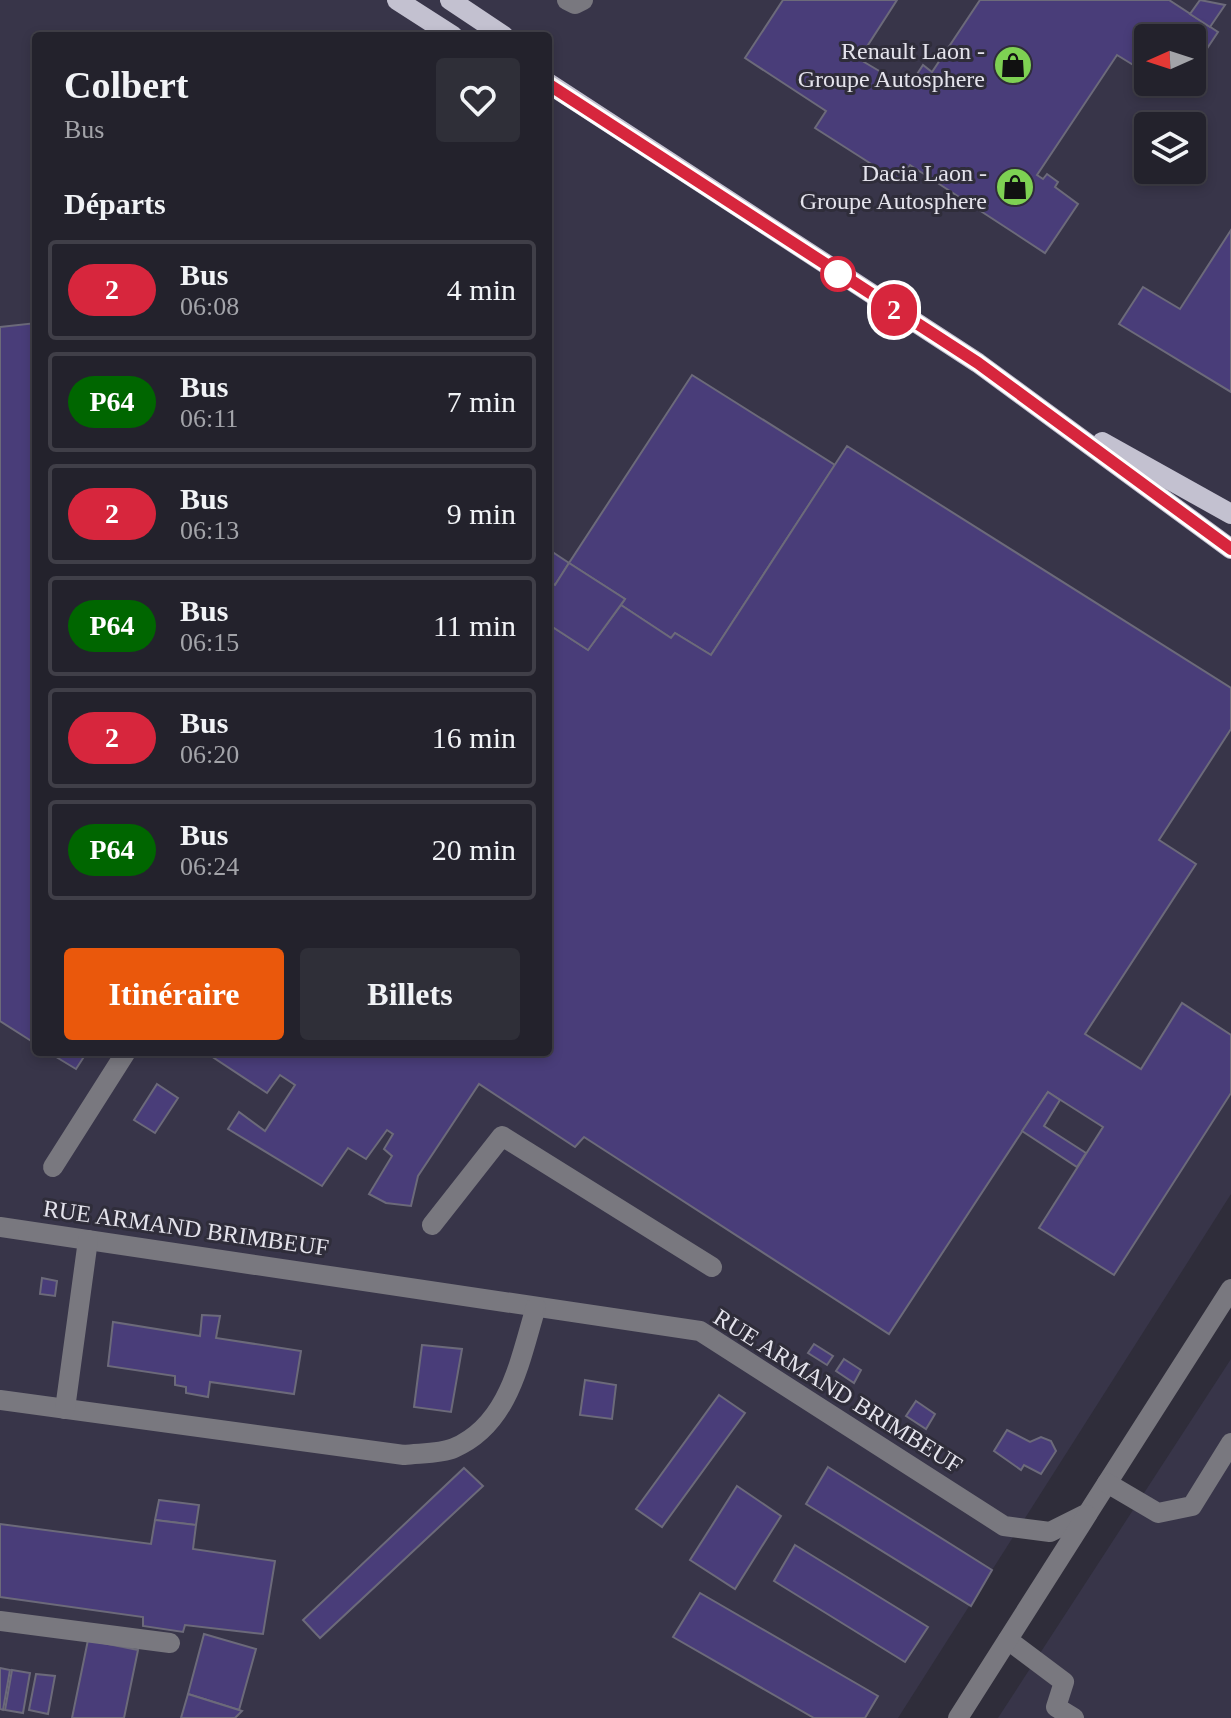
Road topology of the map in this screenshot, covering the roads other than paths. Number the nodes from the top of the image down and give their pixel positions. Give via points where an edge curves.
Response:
1 (397, 0) edge
2 (450, 0) edge
3 (567, 0) edge
4 (583, 0) edge
5 (447, 32) edge
6 (498, 32) edge
7 (552, 86) edge
8 (1021, 397) junction
9 (1231, 514) edge
10 (1231, 549) edge
11 (123, 1056) edge
12 (53, 1167) dead end
13 (432, 1225) dead end
14 (0, 1227) edge
15 (88, 1240) junction
16 (712, 1267) dead end
17 (1231, 1289) edge
18 (536, 1307) junction
19 (0, 1400) edge
20 (65, 1409) junction
21 (1231, 1443) edge
22 (1107, 1483) junction
23 (1088, 1513) junction
24 (0, 1621) edge
25 (1008, 1640) junction
26 (170, 1643) dead end
27 (958, 1718) edge
28 (1074, 1718) edge

1 - 5 main road
2 - 6 main road
3 - 4 street
7 - 8 main road via 978,363
8 - 9 main road
8 - 10 main road
11 - 12 street
13 - 16 street via 502,1136
14 - 15 street, RUE ARMAND BRIMBEUF
15 - 18 street, RUE ARMAND BRIMBEUF
15 - 20 street
17 - 22 street
18 - 20 street via 511,1389 487,1427 453,1449 404,1455
18 - 23 street, RUE ARMAND BRIMBEUF via 700,1331 1004,1526 1050,1532
19 - 20 street
21 - 22 street via 1192,1506 1158,1513
22 - 23 street
23 - 25 street
24 - 26 street
25 - 27 street
25 - 28 street via 1064,1682 1056,1707

